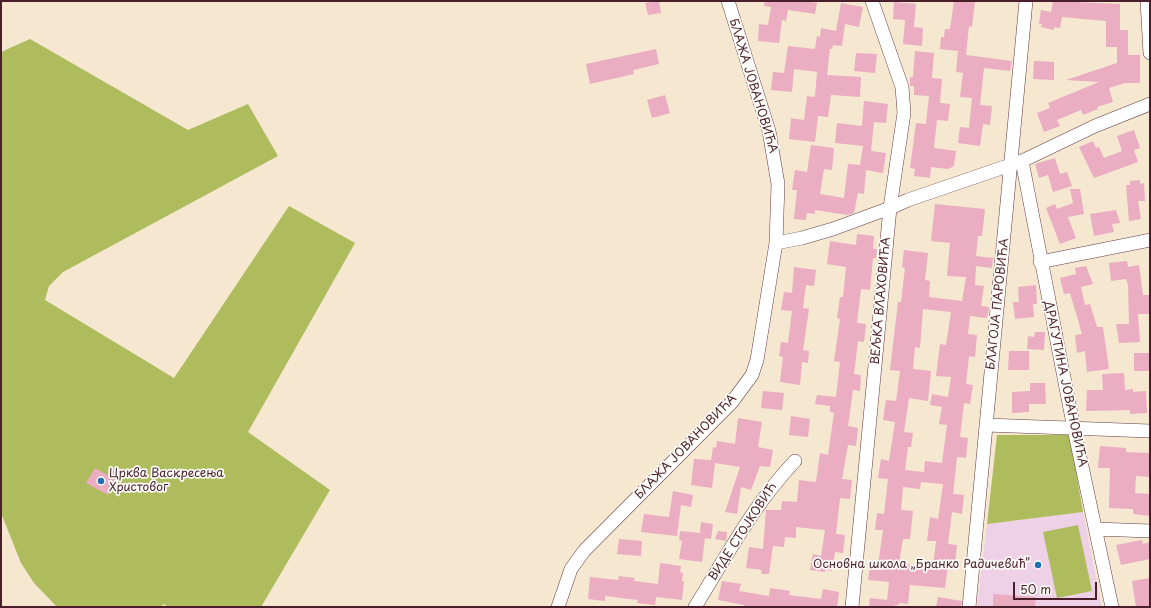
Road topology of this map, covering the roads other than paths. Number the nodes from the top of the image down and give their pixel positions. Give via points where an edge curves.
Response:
1 (728, 1) edge
2 (872, 1) edge
3 (1026, 1) edge
4 (1147, 1) edge
5 (1150, 53) edge
6 (1150, 104) edge
7 (1016, 162) junction
8 (890, 208) junction
9 (1150, 240) edge
10 (776, 243) junction
11 (1040, 262) junction
12 (986, 425) junction
13 (1074, 429) junction
14 (1150, 431) edge
15 (795, 461) dead end
16 (1096, 529) junction
17 (1150, 531) edge
18 (560, 607) edge
19 (695, 607) edge
20 (852, 607) edge
21 (969, 607) edge
22 (1112, 607) edge

1 - 10 street, БЛАЖА ЈОВАНОВИЋА via 770,131 778,184
2 - 8 street, ВЕЉКА ВЛАХОВИЋА via 902,87 904,102
3 - 7 street, БЛАГОЈА ПАРОВИЋА
4 - 5 street
6 - 7 street
7 - 8 street
7 - 11 street, ДРАГУТИНА ЈОВАНОВИЋА
7 - 12 street, БЛАГОЈА ПАРОВИЋА
8 - 10 street via 821,232
8 - 20 street, ВЕЉКА ВЛАХОВИЋА
9 - 11 street
10 - 18 street, БЛАЖА ЈОВАНОВИЋА via 762,336 752,375 732,402 584,551 571,569
11 - 13 street, ДРАГУТИНА ЈОВАНОВИЋА
12 - 13 street
12 - 21 street, БЛАГОЈА ПАРОВИЋА
13 - 14 street
13 - 16 street, ДРАГУТИНА ЈОВАНОВИЋА
15 - 19 street, ВИДЕ СТОЈКОВИЋ via 776,481 747,522
16 - 17 street
16 - 22 street, ДРАГУТИНА ЈОВАНОВИЋА

